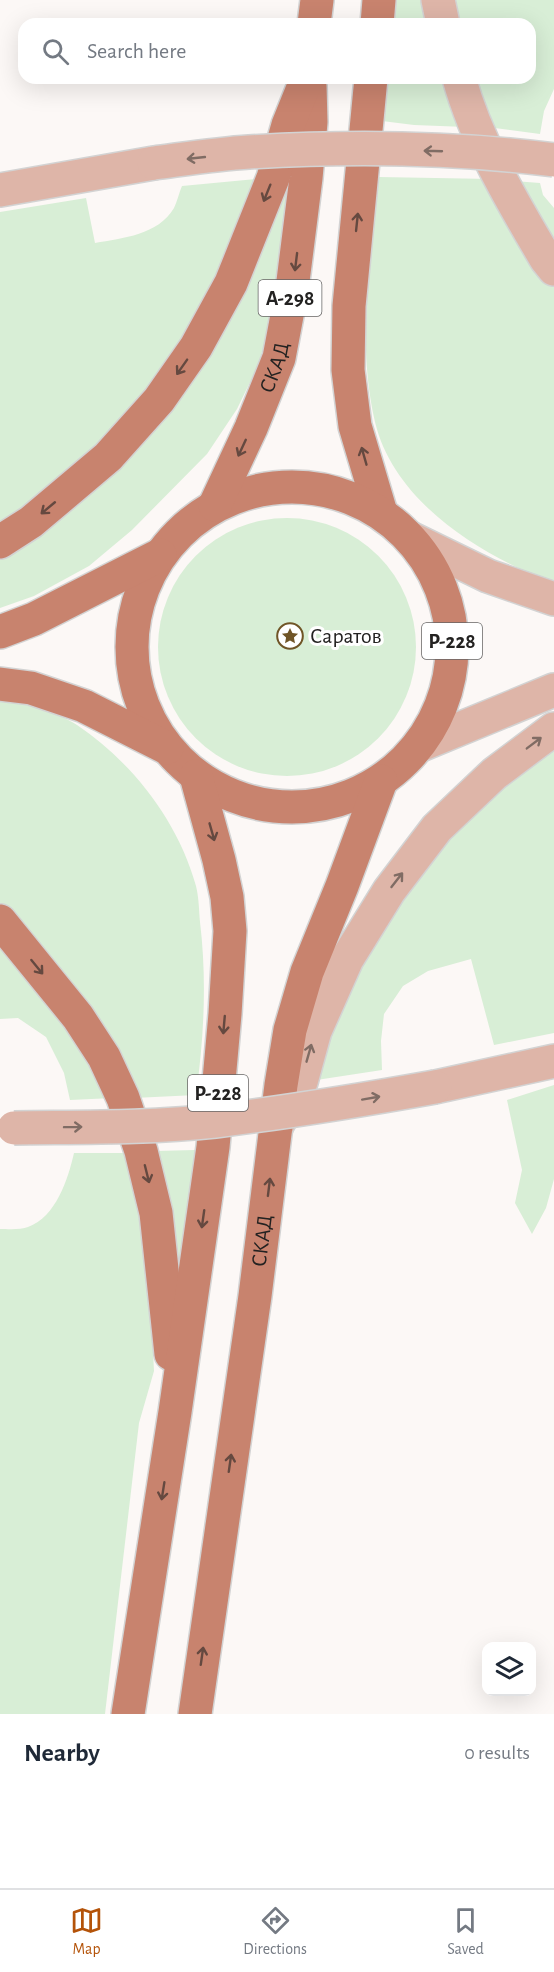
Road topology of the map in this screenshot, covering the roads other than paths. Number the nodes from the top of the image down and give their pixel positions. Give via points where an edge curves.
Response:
1 (317, 0) edge
2 (379, 0) edge
3 (438, 0) edge
4 (315, 18) edge
5 (377, 18) edge
6 (442, 18) edge
7 (305, 84) edge
8 (308, 84) edge
9 (370, 84) edge
10 (461, 84) edge
11 (554, 160) edge
12 (0, 190) edge
13 (554, 269) edge
14 (215, 505) junction
15 (381, 513) junction
16 (410, 538) junction
17 (0, 542) edge
18 (160, 555) junction
19 (554, 599) edge
20 (0, 632) edge
21 (0, 684) edge
22 (554, 690) edge
23 (554, 729) edge
24 (418, 746) junction
25 (167, 748) junction
26 (196, 776) junction
27 (381, 781) junction
28 (0, 921) edge
29 (554, 1061) edge
30 (277, 1125) junction
31 (7, 1128) edge
32 (175, 1412) junction
33 (128, 1714) edge
34 (195, 1714) edge

1 - 4 highway
2 - 5 highway
3 - 6 main road
7 -> 17 highway via 235,273 196,347 159,400 108,457 31,522
8 -> 14 highway, СКАД / А-298 via 311,122 306,178 279,358
15 -> 9 highway, А-298 via 356,426 348,370 349,306
10 - 13 main road via 475,126 501,180
11 -> 12 main road, bridge via 495,153 248,152 154,163
14 - 15 highway, Р-228 via 270,487 299,486 328,490
14 - 18 highway, Р-228 via 185,527
15 - 16 highway, Р-228
16 - 19 main road via 488,576
16 - 24 highway, Р-228 via 438,580 452,628 450,678 443,702
18 - 20 highway, Р-228 via 34,619
18 - 25 highway, Р-228 via 148,575 134,618 132,664 144,709
21 - 25 highway, Р-228 via 31,688 84,706
22 - 24 main road
30 -> 23 main road via 301,1082 315,1031 347,959 389,891 437,828 494,774
24 - 27 highway, Р-228
25 - 26 highway, Р-228
26 - 27 highway, Р-228 via 236,798 296,808 354,795
26 -> 32 highway, Р-228 via 219,860 230,931 213,1147
27 - 30 highway, СКАД / Р-228 via 306,972 290,1030
28 -> 32 highway, Р-228 via 78,1017 104,1057 123,1098 156,1213
31 -> 29 main road, bridge via 213,1121 342,1104
34 -> 30 highway, СКАД / Р-228
32 -> 33 highway, Р-228

